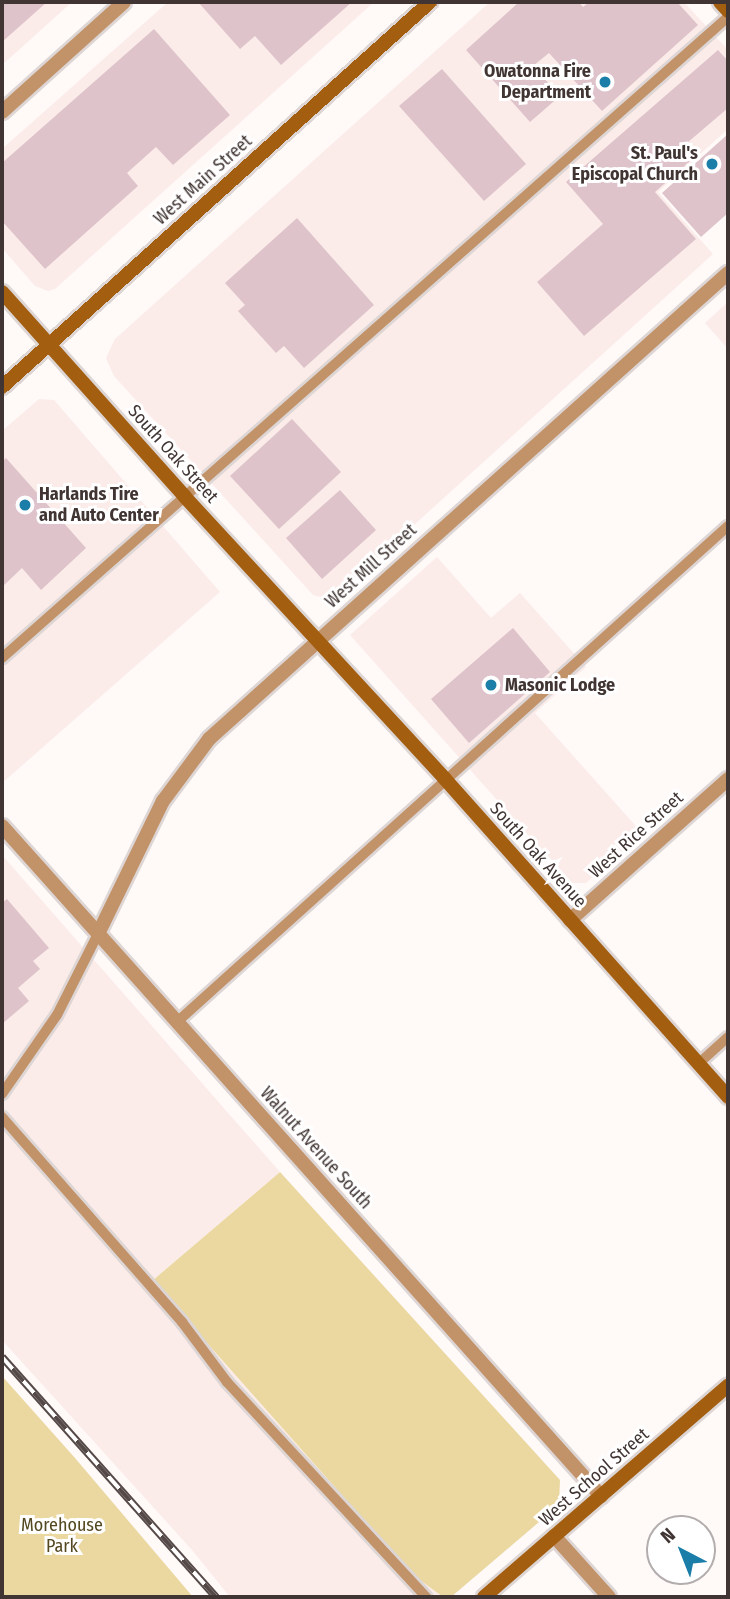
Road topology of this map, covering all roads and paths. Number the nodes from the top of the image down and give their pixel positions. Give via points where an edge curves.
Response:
1 (124, 2) edge
2 (430, 2) edge
3 (720, 2) edge
4 (728, 10) edge
5 (728, 17) edge
6 (2, 112) edge
7 (728, 273) edge
8 (2, 292) edge
9 (50, 345) junction
10 (2, 387) edge
11 (185, 497) junction
12 (728, 526) edge
13 (318, 639) junction
14 (2, 658) edge
15 (445, 779) junction
16 (728, 779) edge
17 (2, 826) edge
18 (570, 920) junction
19 (98, 934) junction
20 (177, 1022) junction
21 (728, 1037) edge
22 (698, 1064) junction
23 (2, 1094) edge
24 (728, 1097) edge
25 (2, 1116) edge
26 (728, 1386) edge
27 (601, 1496) junction
28 (554, 1536) junction
29 (426, 1597) edge
30 (485, 1597) edge
31 (609, 1597) edge

1 - 6 street
2 - 9 main road, West Main Street
3 - 4 main road
5 - 11 lane
7 - 13 street, West Mill Street
8 - 9 main road, South Oak Street
9 - 10 main road, West Main Street
9 - 11 main road, South Oak Street
11 - 13 main road, South Oak Street
11 - 14 lane
12 - 15 lane
13 - 15 main road, South Oak Avenue
13 - 19 street, West Mill Street via 230,716 189,762 158,811
15 - 18 main road, South Oak Avenue
15 - 20 lane
16 - 18 street, West Rice Street
17 - 19 street, Walnut Avenue South
18 - 22 main road, South Oak Avenue
19 - 20 street, Walnut Avenue South
19 - 23 lane via 57,1015
20 - 27 street, Walnut Avenue South
21 - 22 lane
22 - 24 main road, South Oak Avenue
25 - 29 lane via 182,1322 227,1382
26 - 27 main road, West School Street
27 - 28 main road, West School Street
28 - 30 main road, West School Street
28 - 31 street

